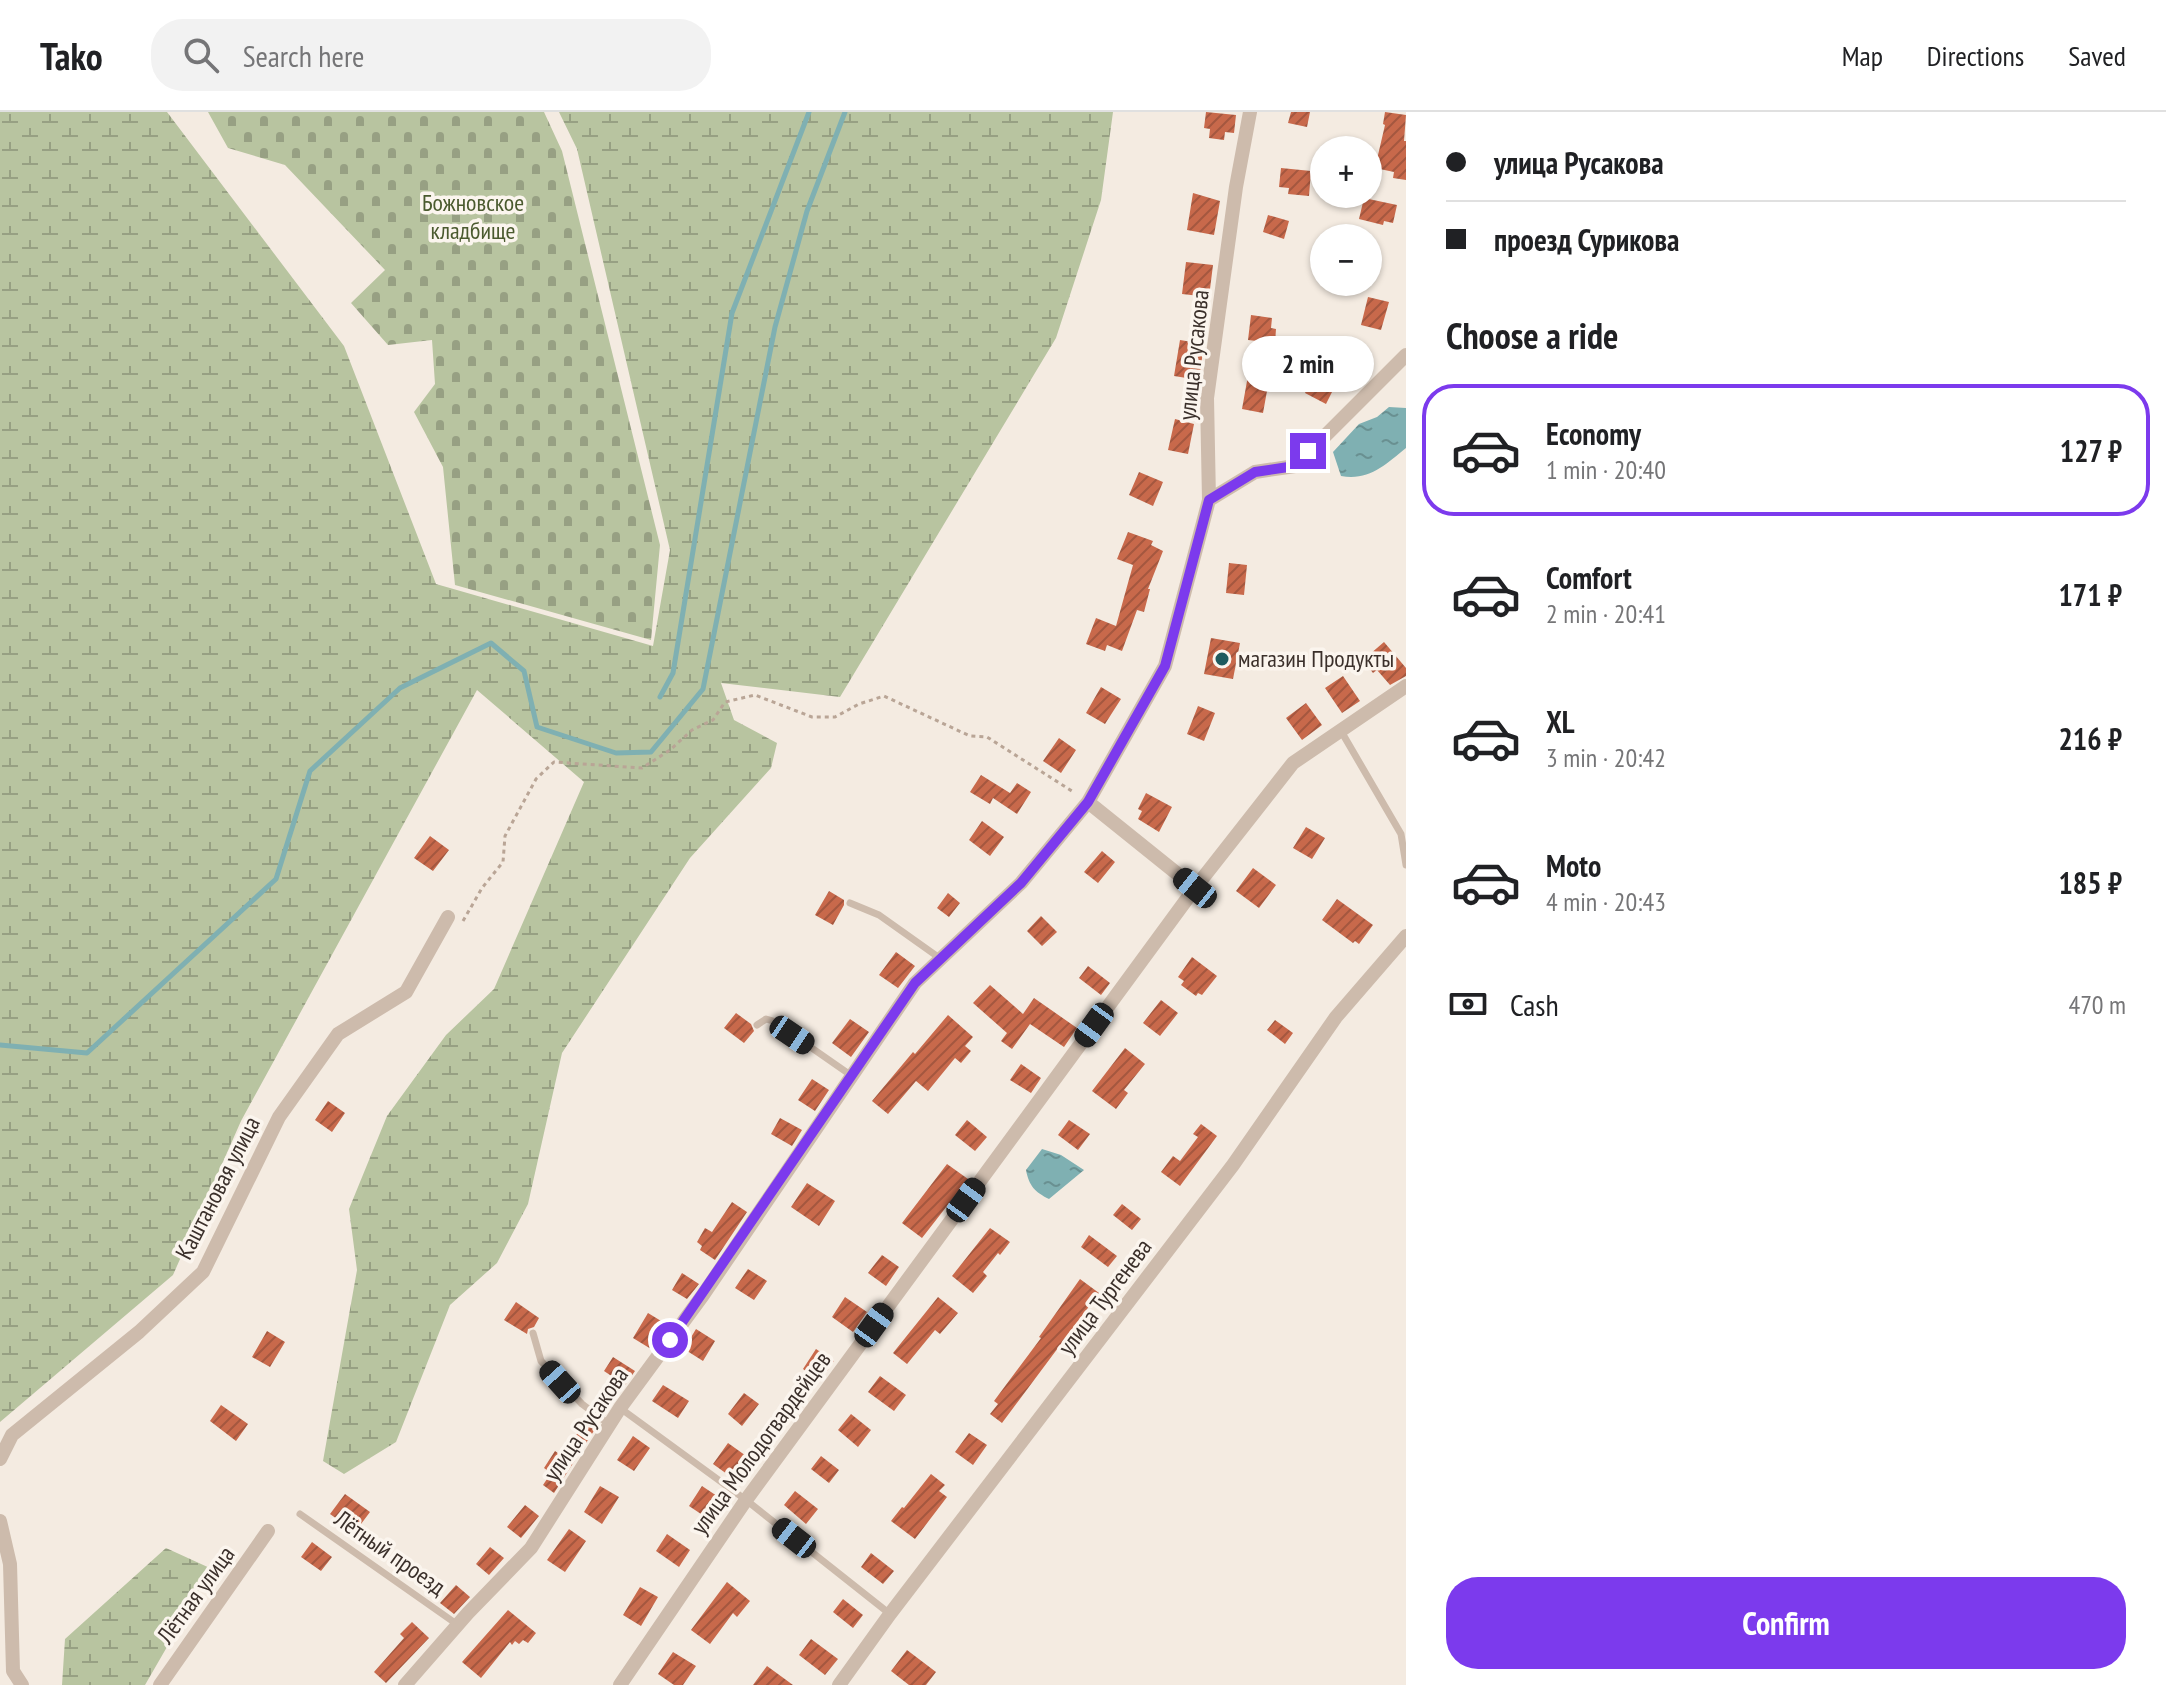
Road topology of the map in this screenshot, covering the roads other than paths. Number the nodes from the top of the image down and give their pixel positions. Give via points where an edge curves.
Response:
1 (1250, 112) edge
2 (1406, 355) edge
3 (1209, 500) junction
4 (1406, 686) edge
5 (1341, 731) junction
6 (1088, 802) junction
7 (1406, 865) edge
8 (1195, 888) junction
9 (850, 903) dead end
10 (448, 917) road end
11 (1406, 936) edge
12 (941, 959) junction
13 (757, 1025) dead end
14 (852, 1076) junction
15 (533, 1333) dead end
16 (620, 1408) junction
17 (610, 1425) junction
18 (0, 1459) edge
19 (746, 1500) junction
20 (300, 1514) dead end
21 (0, 1521) edge
22 (268, 1531) dead end
23 (890, 1614) junction
24 (458, 1625) junction
25 (22, 1685) edge
26 (160, 1685) edge
27 (405, 1685) edge
28 (620, 1685) edge
29 (839, 1685) edge

1 - 3 street, улица Русакова via 1207,398
2 - 3 street via 1295,466 1255,472
3 - 6 street, улица Русакова via 1165,666
4 - 5 street, улица Молодогвардейцев
5 - 7 lane via 1401,834
5 - 8 street, улица Молодогвардейцев via 1293,763
6 - 8 street
6 - 12 street, улица Русакова via 1021,883
8 - 19 street, улица Молодогвардейцев
9 - 12 lane via 879,915
10 - 18 street, Каштановая улица via 406,992 338,1034 279,1117 203,1272 139,1332 12,1435
11 - 23 street, улица Тургенева via 1336,1017 1233,1165
12 - 14 street, улица Русакова via 915,983
13 - 14 lane via 773,1021
14 - 16 street, улица Русакова
15 - 17 lane via 541,1361
16 - 17 street, улица Русакова
16 - 19 lane
17 - 24 street, улица Русакова via 531,1548
19 - 23 lane
19 - 28 street, улица Молодогвардейцев
20 - 24 lane, Лётный проезд
21 - 25 street via 10,1564 13,1671
22 - 26 street, Лётная улица
23 - 29 street, улица Тургенева
24 - 27 street, улица Русакова

